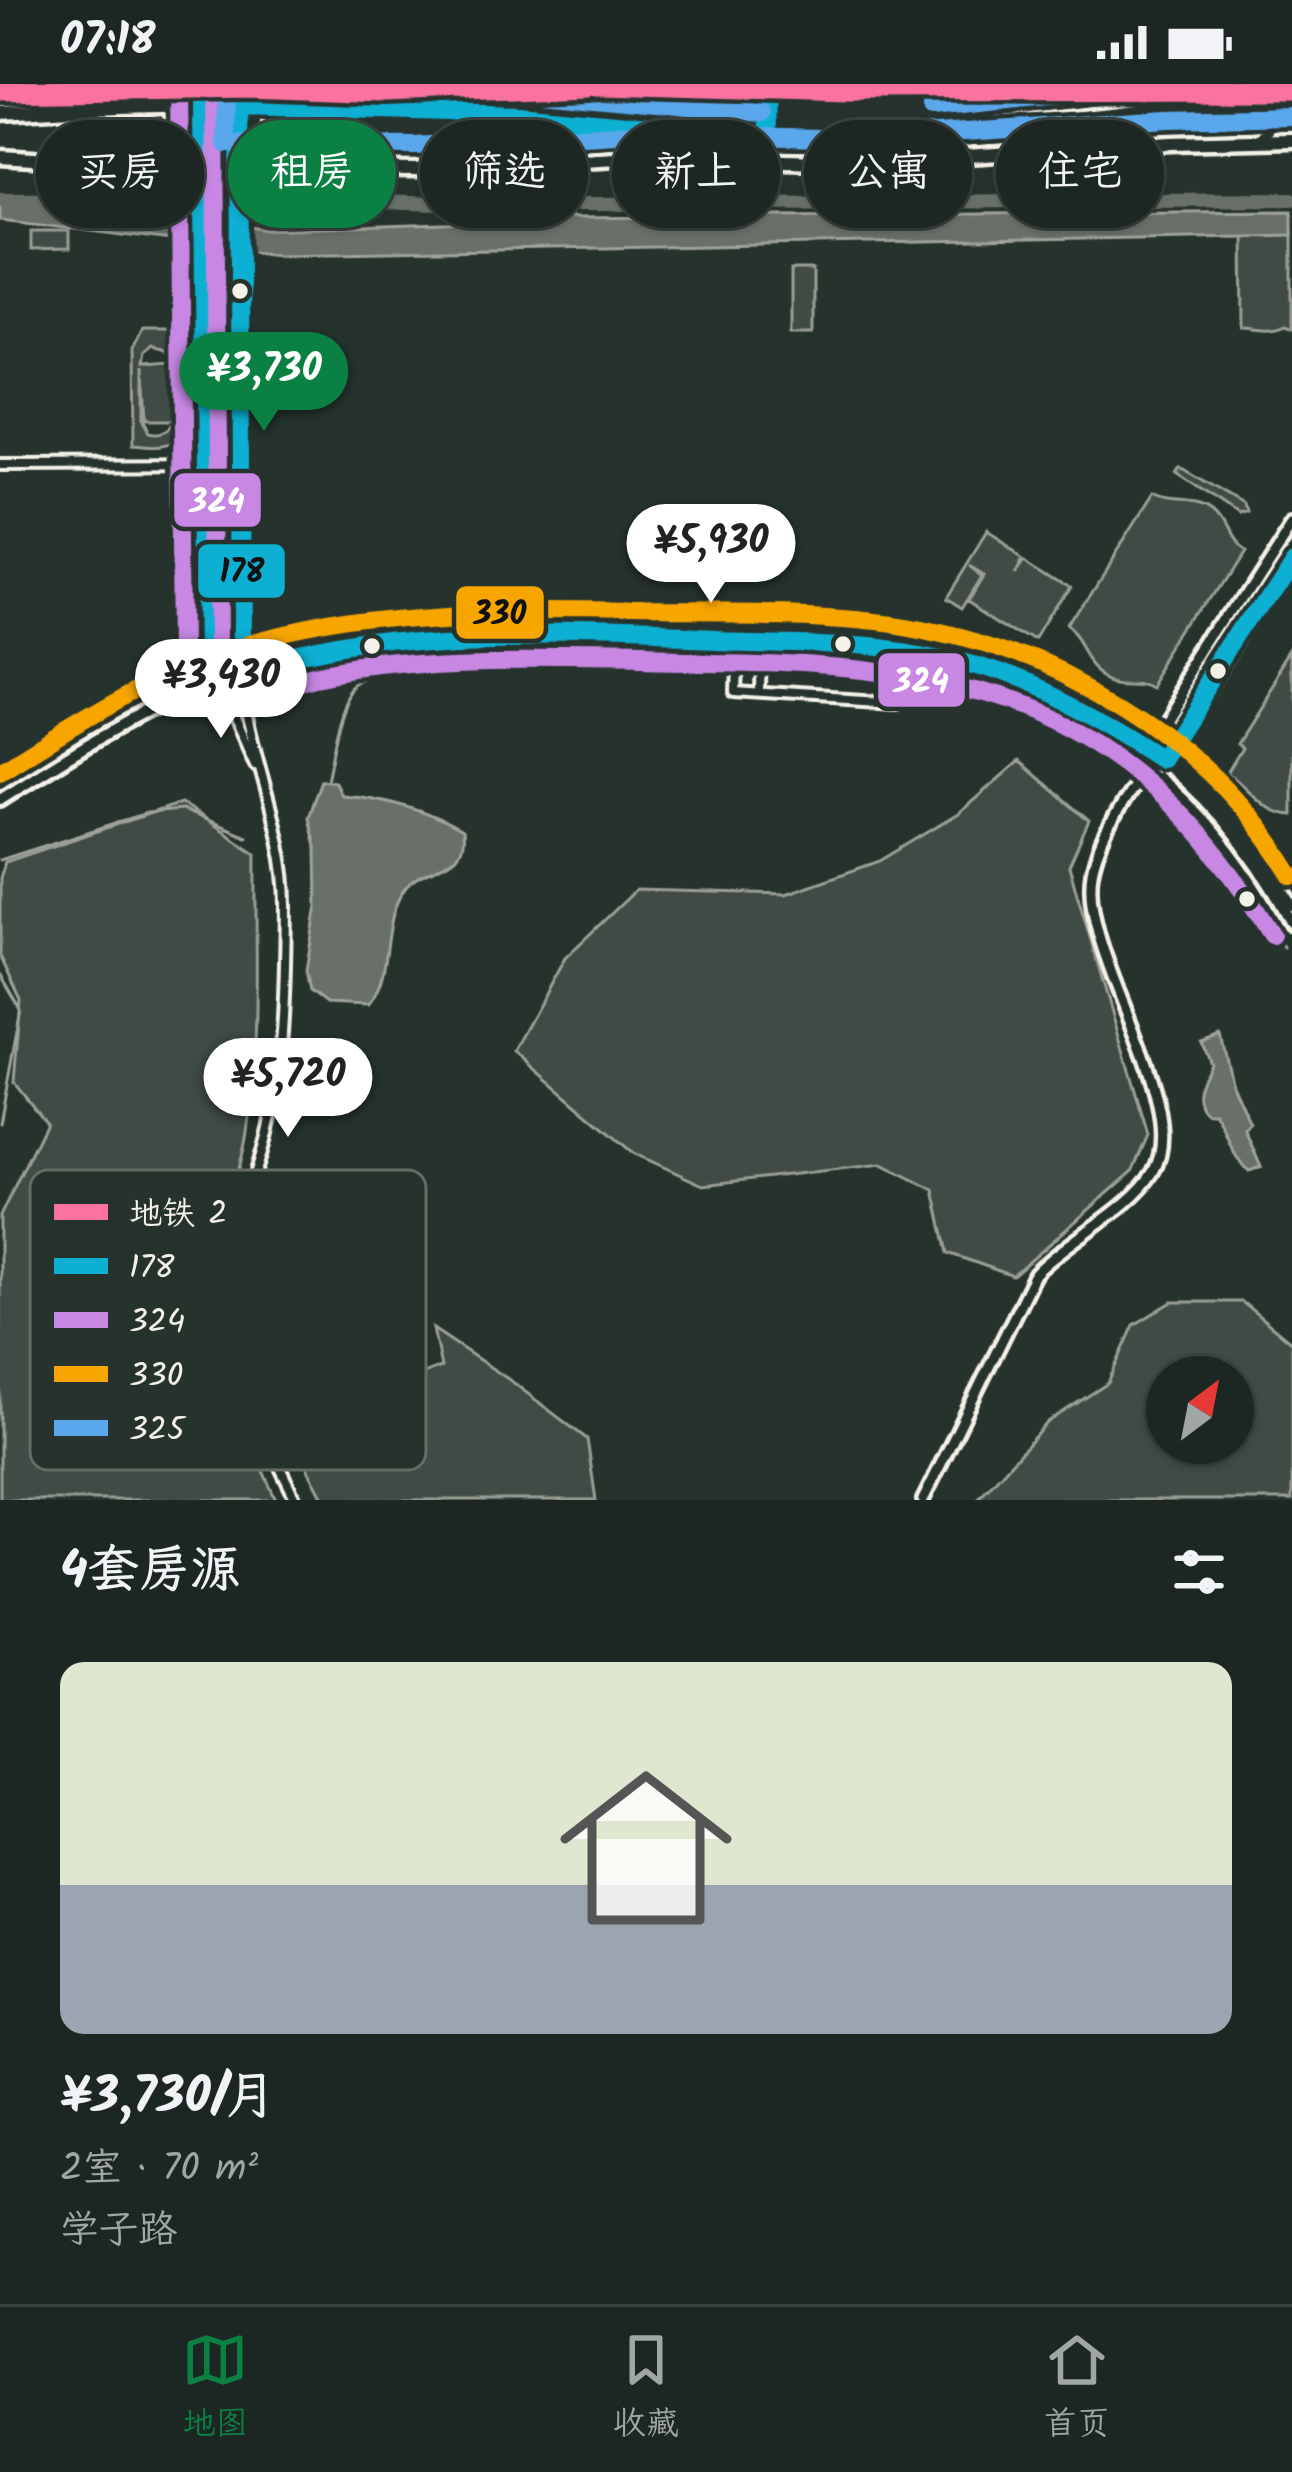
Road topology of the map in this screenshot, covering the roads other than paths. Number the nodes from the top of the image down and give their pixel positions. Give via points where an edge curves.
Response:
1 (203, 84) edge
2 (239, 84) edge
3 (519, 84) edge
4 (766, 84) edge
5 (1252, 104) junction
6 (1292, 104) edge
7 (202, 105) junction
8 (167, 106) junction
9 (239, 106) junction
10 (279, 106) junction
11 (0, 113) edge
12 (518, 114) junction
13 (176, 120) edge
14 (202, 120) edge
15 (239, 120) edge
16 (269, 120) edge
17 (767, 120) edge
18 (612, 123) edge
19 (972, 130) edge
20 (1255, 140) junction
21 (1292, 140) edge
22 (972, 156) edge
23 (0, 157) edge
24 (612, 158) edge
25 (36, 159) edge
26 (396, 170) edge
27 (202, 228) edge
28 (240, 228) edge
29 (205, 464) junction
30 (241, 464) junction
31 (0, 465) edge
32 (1292, 518) edge
33 (1292, 557) edge
34 (735, 634) junction
35 (761, 635) junction
36 (905, 655) junction
37 (242, 666) junction
38 (215, 675) junction
39 (759, 694) junction
40 (1149, 745) junction
41 (1164, 756) junction
42 (1146, 770) junction
43 (0, 782) edge
44 (262, 783) junction
45 (0, 799) edge
46 (1292, 905) edge
47 (1292, 923) edge
48 (255, 1170) edge
49 (283, 1470) edge
50 (296, 1500) edge
51 (923, 1500) edge

1 - 7 main road
2 - 9 main road
3 - 12 street
4 - 17 street
5 - 6 main road
5 - 19 main road
5 - 20 main road via 1271,121
7 - 8 main road
7 - 9 main road
7 - 14 main road
8 - 11 main road
8 - 13 main road
9 - 10 main road
9 - 15 main road
10 - 12 main road
10 - 16 main road
12 - 18 main road
20 - 21 main road
20 - 22 main road
23 - 25 main road
24 - 26 main road
27 - 29 main road
28 - 30 main road
29 - 30 street
29 - 31 street
29 - 38 main road
30 - 37 main road
32 - 40 street
33 - 41 street
34 - 35 main road
34 - 37 main road via 502,625 334,640
34 - 39 street via 733,693
35 - 36 main road
35 - 39 street
35 - 40 main road via 891,636 954,649 1042,679 1106,711
36 - 39 street via 898,703
36 - 40 main road via 950,656 1042,688
37 - 38 main road
37 - 44 street
38 - 43 main road via 91,724
38 - 44 street
38 - 45 main road
40 - 41 main road
40 - 42 street
41 - 42 street
41 - 46 main road via 1230,817
41 - 47 main road via 1241,844
42 - 51 street via 1100,844 1091,896 1162,1122 1159,1157 1136,1192 1035,1274
44 - 48 street via 281,851 285,957 273,1101
49 - 50 street

